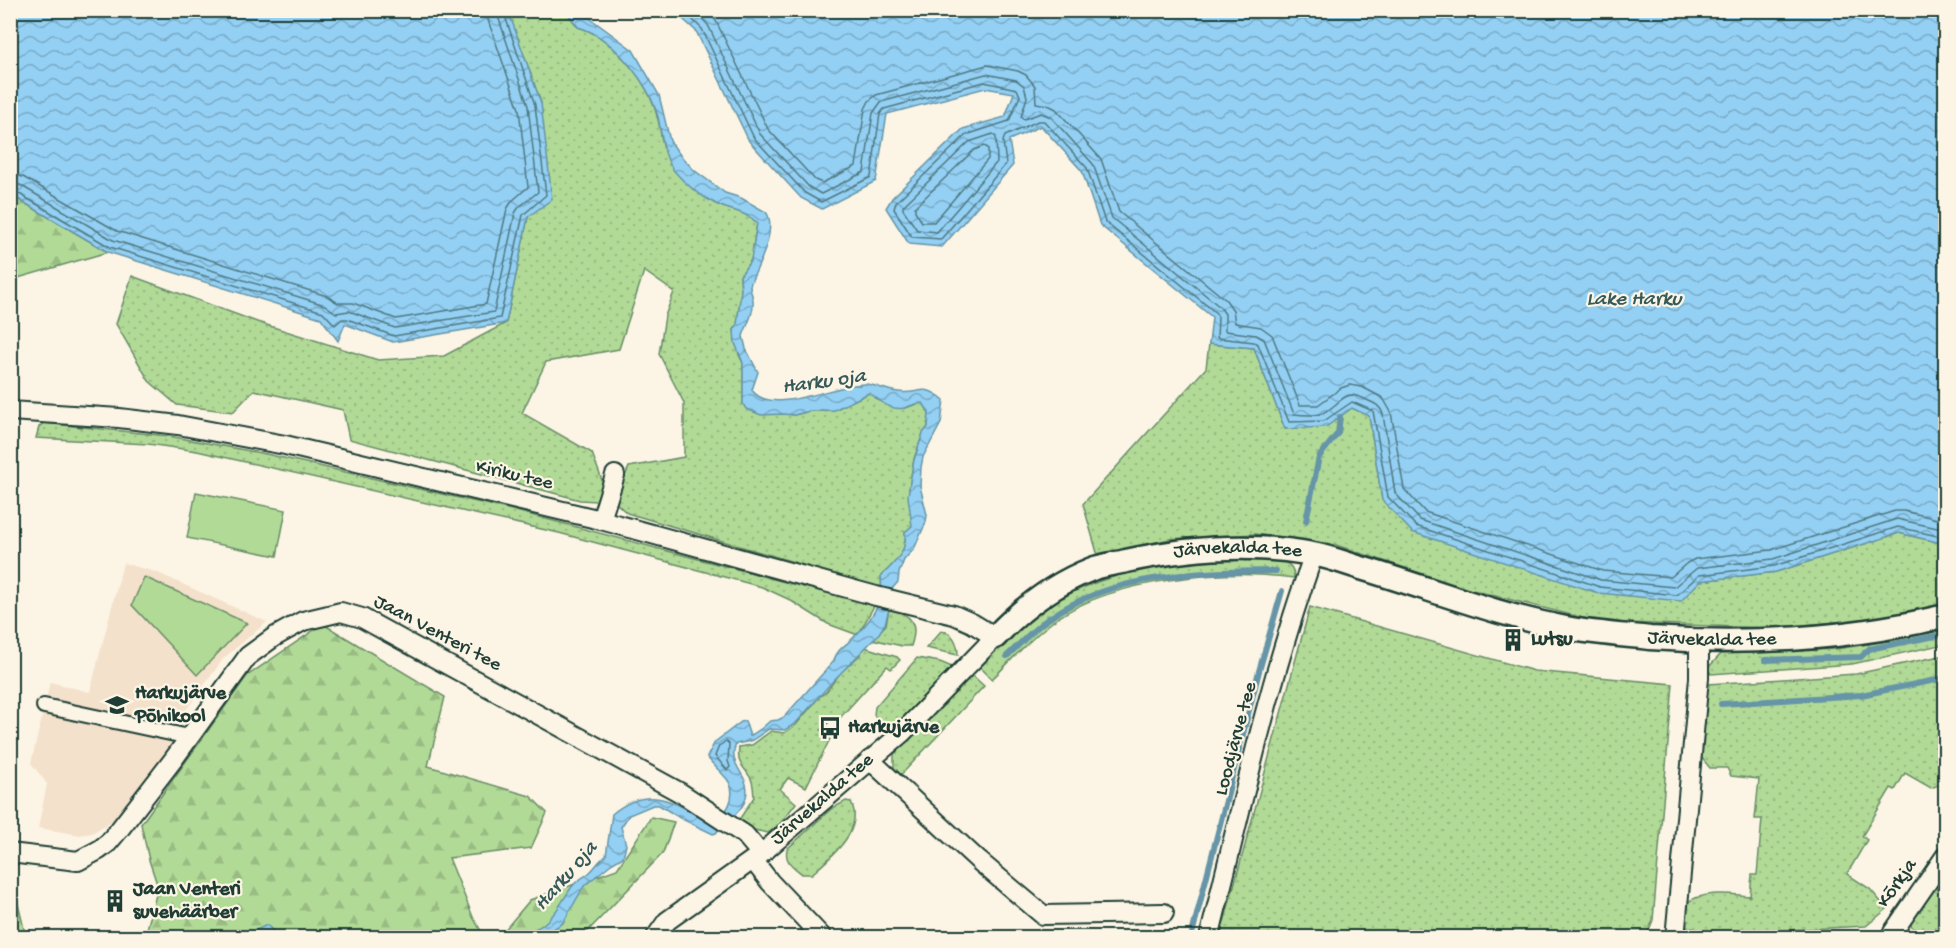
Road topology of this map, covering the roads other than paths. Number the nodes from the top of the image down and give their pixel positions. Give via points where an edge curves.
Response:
1 (10, 411) edge
2 (615, 475) dead end
3 (601, 520) junction
4 (1314, 554) junction
5 (1946, 616) edge
6 (995, 637) junction
7 (1699, 642) junction
8 (44, 705) dead end
9 (189, 737) junction
10 (870, 760) junction
11 (10, 853) edge
12 (1946, 855) edge
13 (757, 857) junction
14 (1164, 913) dead end
15 (655, 938) edge
16 (823, 938) edge
17 (1209, 938) edge
18 (1675, 938) edge
19 (1888, 938) edge

1 - 3 street, Kiriku tee via 119,418 200,429 285,445
2 - 3 street
3 - 6 street, Kiriku tee via 954,615
4 - 6 street, Järvekalda tee via 1211,549 1094,568 1039,598
4 - 7 street, Järvekalda tee via 1556,626
4 - 17 street, Loodjärve tee via 1270,700
5 - 7 street, Järvekalda tee via 1842,635
6 - 10 street, Järvekalda tee via 902,733
7 - 18 street
8 - 9 street
9 - 11 street, Jaan Venteri tee via 119,830 99,850 78,861
9 - 13 street, Jaan Venteri tee via 248,656 303,621 341,612 362,618 681,793 745,835
10 - 13 street, Järvekalda tee
10 - 14 street via 1043,915
12 - 19 street, Kõrkja
13 - 15 street, Järvekalda tee via 667,921
13 - 16 street, Jaan Venteri tee via 770,882

